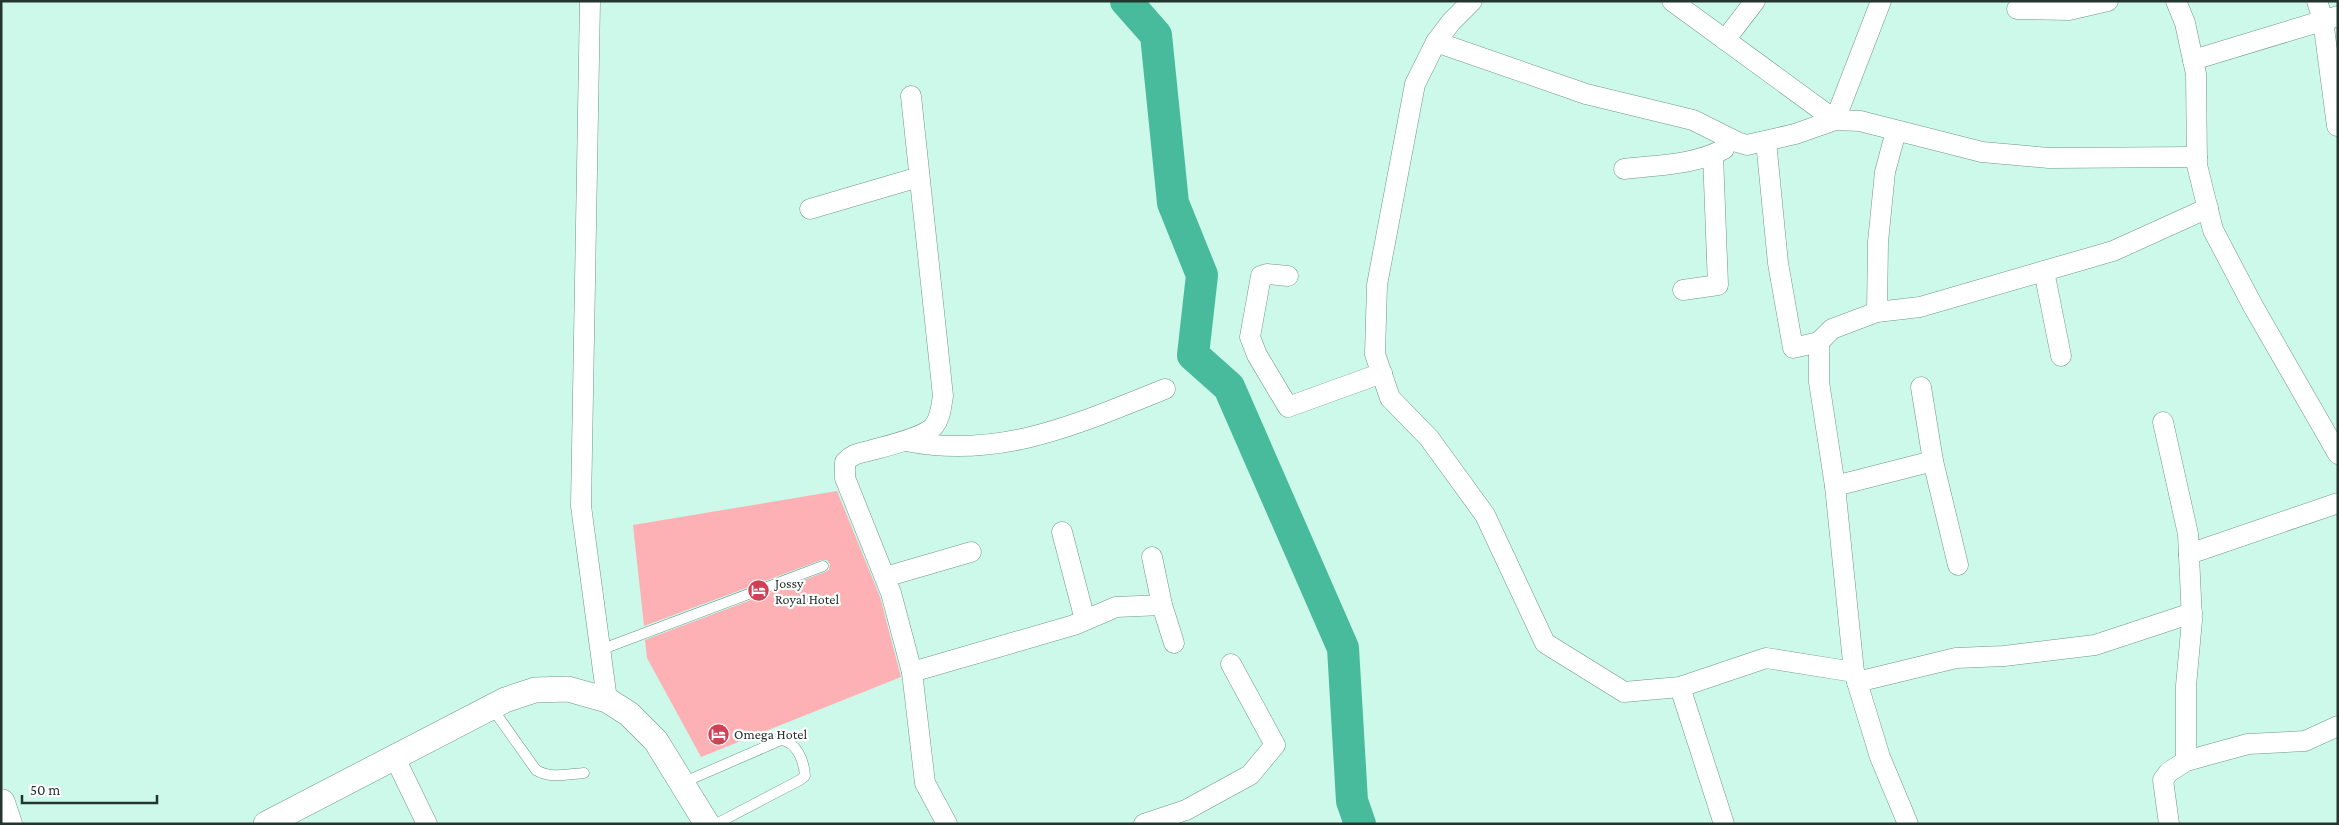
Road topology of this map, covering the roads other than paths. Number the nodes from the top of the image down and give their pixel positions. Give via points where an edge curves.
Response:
1 (590, 1) edge
2 (1472, 1) edge
3 (1672, 1) edge
4 (1755, 1) edge
5 (1882, 1) edge
6 (2108, 1) edge
7 (2176, 1) edge
8 (2017, 9) dead end
9 (2326, 12) edge
10 (1725, 40) junction
11 (1436, 42) junction
12 (2193, 60) junction
13 (911, 96) dead end
14 (1835, 120) junction
15 (2337, 126) edge
16 (1896, 131) junction
17 (1766, 141) junction
18 (1737, 142) junction
19 (1713, 156) junction
20 (2197, 157) junction
21 (1624, 169) dead end
22 (919, 177) junction
23 (2208, 208) junction
24 (810, 210) dead end
25 (2044, 271) junction
26 (1288, 276) dead end
27 (1683, 290) dead end
28 (1878, 312) junction
29 (1819, 342) junction
30 (2061, 356) dead end
31 (1382, 373) junction
32 (1921, 387) dead end
33 (1165, 389) dead end
34 (2162, 422) dead end
35 (901, 440) junction
36 (2338, 454) edge
37 (1933, 461) junction
38 (1835, 486) junction
39 (2338, 503) edge
40 (1062, 532) dead end
41 (971, 552) dead end
42 (2189, 554) junction
43 (1152, 557) dead end
44 (822, 566) dead end
45 (1958, 566) dead end
46 (885, 577) junction
47 (1162, 605) junction
48 (2192, 612) junction
49 (1085, 620) junction
50 (1174, 643) dead end
51 (600, 650) junction
52 (1231, 664) dead end
53 (912, 672) junction
54 (1856, 677) junction
55 (1680, 687) junction
56 (607, 700) junction
57 (492, 707) junction
58 (2338, 726) edge
59 (395, 758) junction
60 (2186, 761) junction
61 (584, 773) dead end
62 (682, 783) junction
63 (1, 803) edge
64 (8, 824) edge
65 (266, 824) edge
66 (427, 824) edge
67 (707, 824) edge
68 (716, 824) edge
69 (947, 824) edge
70 (1144, 824) edge
71 (1724, 824) edge
72 (1908, 824) edge
73 (2169, 824) edge

1 - 51 street via 581,506
2 - 11 street
3 - 10 street
4 - 10 street
5 - 14 street
6 - 8 street via 2069,10
7 - 12 street via 2185,23
9 - 12 street
9 - 15 street
10 - 14 street
11 - 18 street via 1586,94 1693,120
11 - 31 street via 1415,84 1377,285 1376,354
12 - 20 street
13 - 22 street
14 - 16 street
14 - 17 street
16 - 20 street via 1982,152 2030,157
16 - 28 street via 1885,172 1878,242
17 - 18 street via 1747,145
17 - 29 street via 1778,263 1793,348
18 - 19 street
19 - 21 street
19 - 27 street via 1718,285
20 - 23 street
22 - 24 street
22 - 35 street via 942,396 940,415 934,425 926,432
23 - 25 street via 2113,251
23 - 36 street via 2213,230
25 - 28 street via 1920,307
25 - 30 street
26 - 31 street via 1262,276 1250,337 1288,407
28 - 29 street via 1832,328
29 - 38 street via 1819,382
31 - 55 street via 1390,398 1429,438 1484,515 1545,643 1624,692
32 - 37 street
33 - 35 street via 1071,427 1002,444 937,446
34 - 42 street via 2188,534
35 - 46 street via 852,454 845,462 846,478
37 - 38 street
37 - 45 street
38 - 54 street
39 - 42 street
40 - 49 street
41 - 46 street
42 - 48 street
43 - 47 street
44 - 51 lane
46 - 53 street
47 - 49 street via 1116,607
47 - 50 street
48 - 54 street via 2096,645 1956,658
48 - 60 street via 2186,686
49 - 53 street
51 - 56 street
52 - 70 street via 1275,745 1250,775 1186,810
53 - 69 street via 925,782
54 - 55 street via 1766,658
54 - 72 street via 1880,757
55 - 71 street
56 - 57 street via 568,689 535,690
56 - 62 street via 630,714 656,741
57 - 59 street
57 - 61 lane via 536,770 552,775
58 - 60 street via 2305,741 2248,744
59 - 65 street
59 - 66 street
60 - 73 street via 2163,780
62 - 67 street
62 - 68 lane via 781,740 793,744 804,767 804,776
63 - 64 highway

